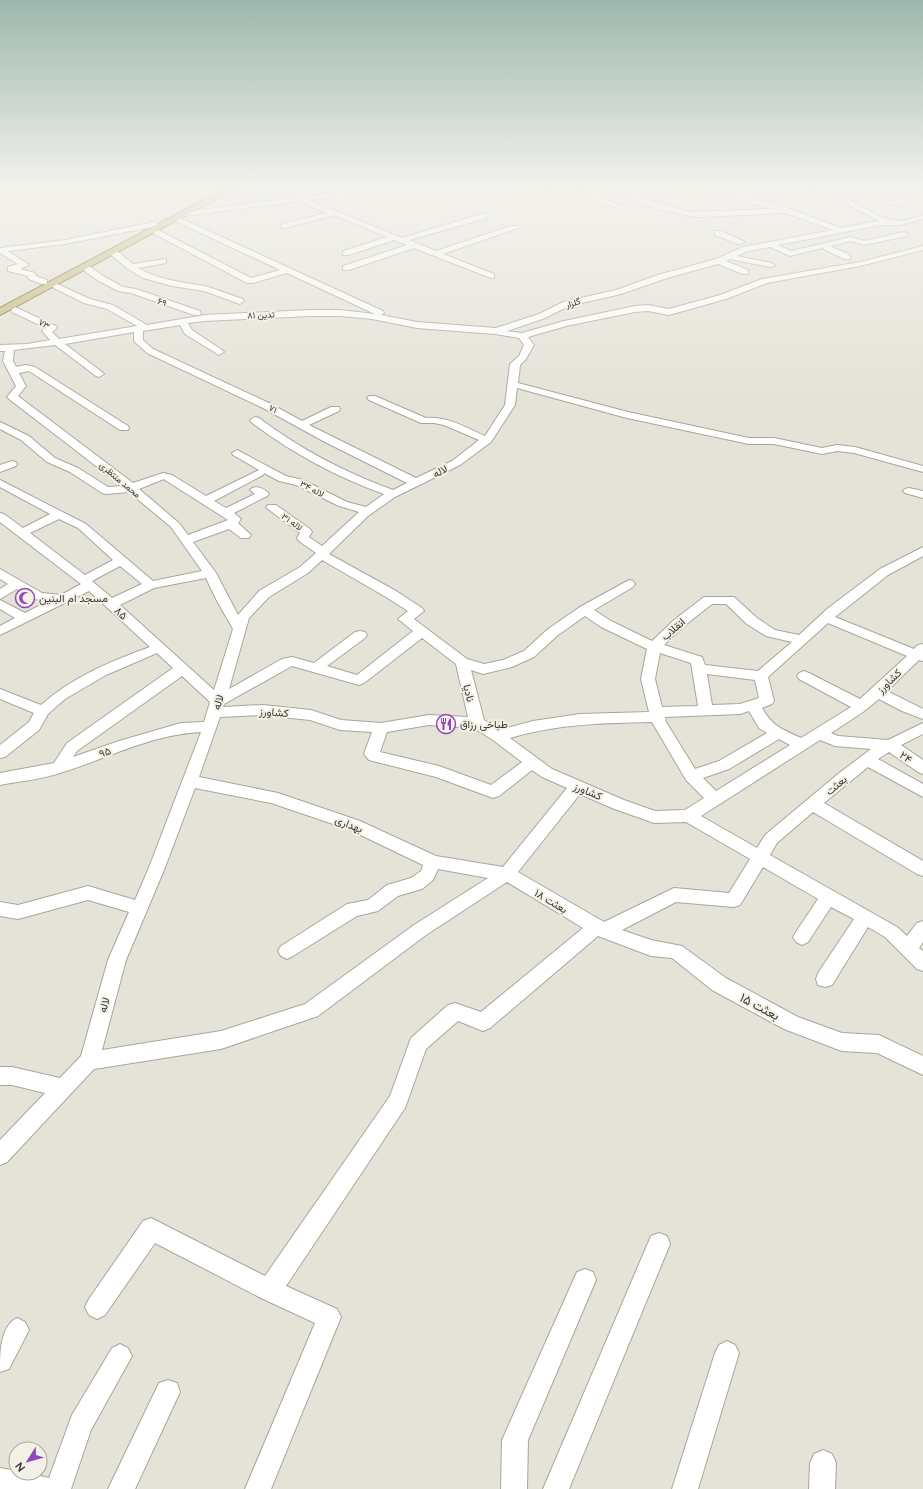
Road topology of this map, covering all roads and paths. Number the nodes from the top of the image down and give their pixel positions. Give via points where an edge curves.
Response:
1 (13, 258) edge
2 (95, 258) edge
3 (101, 258) edge
4 (121, 258) edge
5 (210, 258) edge
6 (267, 258) edge
7 (374, 258) edge
8 (446, 258) edge
9 (727, 258) edge
10 (738, 258) edge
11 (879, 258) edge
12 (163, 261) dead end
13 (719, 261) junction
14 (771, 265) dead end
15 (85, 267) junction
16 (132, 267) junction
17 (346, 268) dead end
18 (288, 270) junction
19 (745, 272) dead end
20 (491, 276) dead end
21 (48, 283) junction
22 (240, 301) dead end
23 (0, 305) edge
24 (15, 310) dead end
25 (0, 312) edge
26 (197, 313) dead end
27 (395, 321) junction
28 (183, 322) junction
29 (142, 329) junction
30 (495, 331) junction
31 (522, 336) junction
32 (216, 340) dead end
33 (57, 342) junction
34 (206, 344) junction
35 (5, 348) edge
36 (219, 352) dead end
37 (13, 371) junction
38 (99, 374) dead end
39 (512, 384) junction
40 (372, 398) dead end
41 (335, 410) dead end
42 (256, 420) dead end
43 (0, 425) edge
44 (301, 425) junction
45 (124, 428) dead end
46 (487, 440) junction
47 (340, 446) junction
48 (237, 453) dead end
49 (315, 458) junction
50 (12, 464) dead end
51 (0, 469) edge
52 (923, 469) edge
53 (259, 473) dead end
54 (417, 483) junction
55 (0, 484) edge
56 (131, 488) junction
57 (256, 490) dead end
58 (909, 491) dead end
59 (394, 494) junction
60 (923, 495) edge
61 (206, 500) junction
62 (272, 507) dead end
63 (368, 511) junction
64 (59, 514) junction
65 (0, 516) edge
66 (229, 518) junction
67 (22, 533) junction
68 (245, 535) dead end
69 (186, 540) junction
70 (923, 551) edge
71 (322, 554) junction
72 (122, 560) junction
73 (0, 573) edge
74 (210, 573) junction
75 (87, 583) junction
76 (17, 584) junction
77 (629, 584) dead end
78 (150, 585) junction
79 (0, 595) edge
80 (62, 599) junction
81 (110, 604) junction
82 (2, 608) edge
83 (585, 610) junction
84 (25, 618) junction
85 (826, 618) junction
86 (239, 629) junction
87 (0, 631) edge
88 (422, 632) junction
89 (360, 635) dead end
90 (802, 640) junction
91 (654, 647) junction
92 (159, 648) junction
93 (921, 653) edge
94 (462, 662) junction
95 (316, 668) junction
96 (182, 669) junction
97 (700, 669) junction
98 (761, 676) junction
99 (804, 676) dead end
100 (878, 692) junction
101 (0, 694) edge
102 (753, 705) junction
103 (861, 706) junction
104 (706, 710) junction
105 (44, 711) junction
106 (214, 714) junction
107 (657, 714) junction
108 (923, 714) edge
109 (477, 723) junction
110 (381, 728) junction
111 (923, 728) edge
112 (778, 733) junction
113 (819, 733) junction
114 (498, 736) junction
115 (802, 744) junction
116 (890, 745) junction
117 (0, 753) edge
118 (867, 760) junction
119 (532, 762) junction
120 (59, 768) junction
121 (923, 768) edge
122 (691, 776) junction
123 (0, 779) edge
124 (189, 781) junction
125 (578, 786) junction
126 (923, 791) edge
127 (715, 799) junction
128 (812, 804) junction
129 (688, 816) junction
130 (760, 856) junction
131 (433, 862) junction
132 (923, 869) edge
133 (507, 874) junction
134 (829, 896) junction
135 (139, 908) junction
136 (0, 909) edge
137 (865, 917) junction
138 (923, 928) edge
139 (599, 930) junction
140 (802, 937) dead end
141 (908, 948) junction
142 (288, 951) dead end
143 (923, 963) edge
144 (825, 979) dead end
145 (89, 1061) junction
146 (923, 1066) edge
147 (0, 1076) edge
148 (64, 1088) junction
149 (0, 1155) edge
150 (660, 1244) dead end
151 (585, 1280) dead end
152 (269, 1290) junction
153 (97, 1306) dead end
154 (17, 1330) dead end
155 (727, 1353) dead end
156 (120, 1356) dead end
157 (0, 1360) edge
158 (168, 1392) dead end
159 (823, 1464) dead end
160 (0, 1481) edge
161 (42, 1489) edge
162 (58, 1489) edge
163 (121, 1489) edge
164 (258, 1489) edge
165 (514, 1489) edge
166 (556, 1489) edge
167 (685, 1489) edge
168 (822, 1489) edge

1 - 21 street via 25,266 11,269
2 - 21 main road
3 - 15 main road
4 - 16 street
5 - 18 street via 250,281
6 - 18 street
7 - 17 street
8 - 20 street
9 - 13 street, گلزار
10 - 14 street
11 - 31 street via 765,281 723,297 670,312 648,308 634,309
12 - 16 street
13 - 19 street
13 - 30 street, گلزار via 618,292 566,304 542,316
15 - 21 main road
15 - 26 street, ۶۹ via 113,285
16 - 22 street via 146,276 172,284 205,289
18 - 27 street
21 - 23 main road
21 - 25 main road
21 - 29 street via 87,301 110,307
24 - 33 street, ۷۳ via 53,328 46,331
27 - 28 street, تدین ۸۱ via 372,316 318,313 205,318
27 - 30 street, تدین ۸۱
28 - 29 street, تدین ۸۱
28 - 34 street via 188,332
29 - 33 street, تدین ۸۱
29 - 44 street, ۷۱ via 139,341 150,351 267,406
30 - 31 street, تدین ۸۱
31 - 39 street, لاله via 530,345 515,364
32 - 34 street
33 - 35 street, تدین ۸۱
33 - 38 street
34 - 36 street
35 - 37 street, محمد منتظری
37 - 45 street via 32,369
37 - 56 street, محمد منتظری via 21,386 12,398 14,400
39 - 46 street, لاله via 510,405
39 - 52 street via 627,415 749,441 774,441 822,451 837,448 856,450
40 - 46 street via 425,421 434,420
41 - 44 street
42 - 49 street via 285,442
43 - 56 street via 25,438 51,460 74,470 106,491
44 - 47 street, ۷۱
46 - 54 street, لاله via 456,463
47 - 49 street
47 - 54 street, ۷۱
48 - 63 street, لاله ۳۴ via 283,479 299,482 343,504
49 - 59 street via 355,479
50 - 51 street
53 - 61 street
54 - 59 street, لاله
55 - 64 street
56 - 61 street via 166,476
56 - 69 street, محمد منتظری via 175,525
57 - 66 street via 263,494
58 - 60 street
59 - 63 street, لاله
61 - 66 street
62 - 71 street, لاله ۳۱ via 306,532 303,538
63 - 71 street, لاله
64 - 67 street
64 - 72 street via 82,526
65 - 67 street, ۸۵
66 - 68 street
66 - 69 street
67 - 75 street, ۸۵
69 - 74 street, محمد منتظری
70 - 85 street via 884,572
71 - 86 street, لاله via 304,570 264,594 243,617
71 - 88 street via 417,611 404,619
72 - 75 street
72 - 78 street
73 - 76 street
74 - 78 street
74 - 86 street, محمد منتظری
75 - 80 street
75 - 81 street, ۸۵
76 - 79 street
76 - 80 street via 39,596
77 - 83 street
78 - 81 street
80 - 84 street
81 - 92 street, ۸۵
82 - 84 street
83 - 91 street via 606,624
83 - 94 street via 553,632 529,654 507,664 484,669
84 - 87 street
85 - 90 street
85 - 93 street
86 - 106 street, لاله
88 - 94 street
88 - 95 street via 359,680
89 - 95 street
90 - 91 street, انقلاب via 770,633 729,600 709,600 679,623
90 - 98 street
91 - 97 street via 697,660
91 - 107 street, انقلاب via 648,679
92 - 96 street, ۸۵
92 - 105 street via 130,658 80,683 60,696
93 - 100 street, کشاورز
94 - 109 street, نادیا
95 - 106 street via 287,662
96 - 106 street, ۸۵
96 - 120 street via 72,747
97 - 98 street
97 - 104 street
98 - 102 street via 767,701
99 - 103 street
100 - 103 street, کشاورز
100 - 108 street
101 - 105 street
102 - 104 street via 740,709
102 - 112 street via 764,724
103 - 113 street, کشاورز
104 - 107 street
105 - 117 street via 34,726
106 - 110 street, کشاورز via 263,710 311,715 340,725
106 - 120 street, ۹۵ via 181,728
106 - 124 street, لاله
107 - 114 street via 580,719 533,726
107 - 122 street, انقلاب via 659,722
109 - 110 street, کشاورز via 429,720
109 - 114 street, کشاورز
110 - 119 street via 372,754 374,756 439,772 493,792
111 - 116 street, بعثت
112 - 115 street
112 - 122 street via 724,765
113 - 115 street, کشاورز
113 - 116 street via 835,741
114 - 119 street, کشاورز
115 - 127 street, کشاورز
116 - 118 street, بعثت
116 - 121 street, ۲۴
118 - 126 street
118 - 128 street, بعثت
119 - 125 street, کشاورز via 547,773
120 - 123 street, ۹۵
122 - 127 street, انقلاب
124 - 131 street, بهداری via 272,797 354,825
124 - 135 street, لاله
125 - 129 street, کشاورز via 654,817
125 - 133 street
127 - 129 street, کشاورز
128 - 130 street, بعثت via 771,839
128 - 132 street
129 - 130 street
130 - 134 street
130 - 139 street, بعثت via 734,900 674,895
131 - 133 street, بهداری
131 - 142 street via 427,876 416,884 393,890 372,906 353,909
133 - 139 street, بعثت ۱۸
133 - 145 street via 420,930 311,1010 221,1040
134 - 137 street
134 - 140 street
135 - 136 street via 88,893 18,912
135 - 145 street, لاله via 117,960
137 - 141 street via 891,932
137 - 144 street
138 - 141 street
139 - 146 street, بعثت ۱۵ via 651,948 676,951 719,984 791,1022 842,1042 879,1044
139 - 152 street via 483,1022 455,1011 418,1044 398,1101
141 - 143 street
145 - 148 street, لاله
147 - 148 street via 12,1076
148 - 149 street, لاله
150 - 166 street
151 - 165 street via 515,1440
152 - 153 street via 151,1229
152 - 164 street via 329,1317
154 - 157 street
155 - 167 street
156 - 162 street via 81,1424
158 - 163 street
159 - 168 street
160 - 161 street

